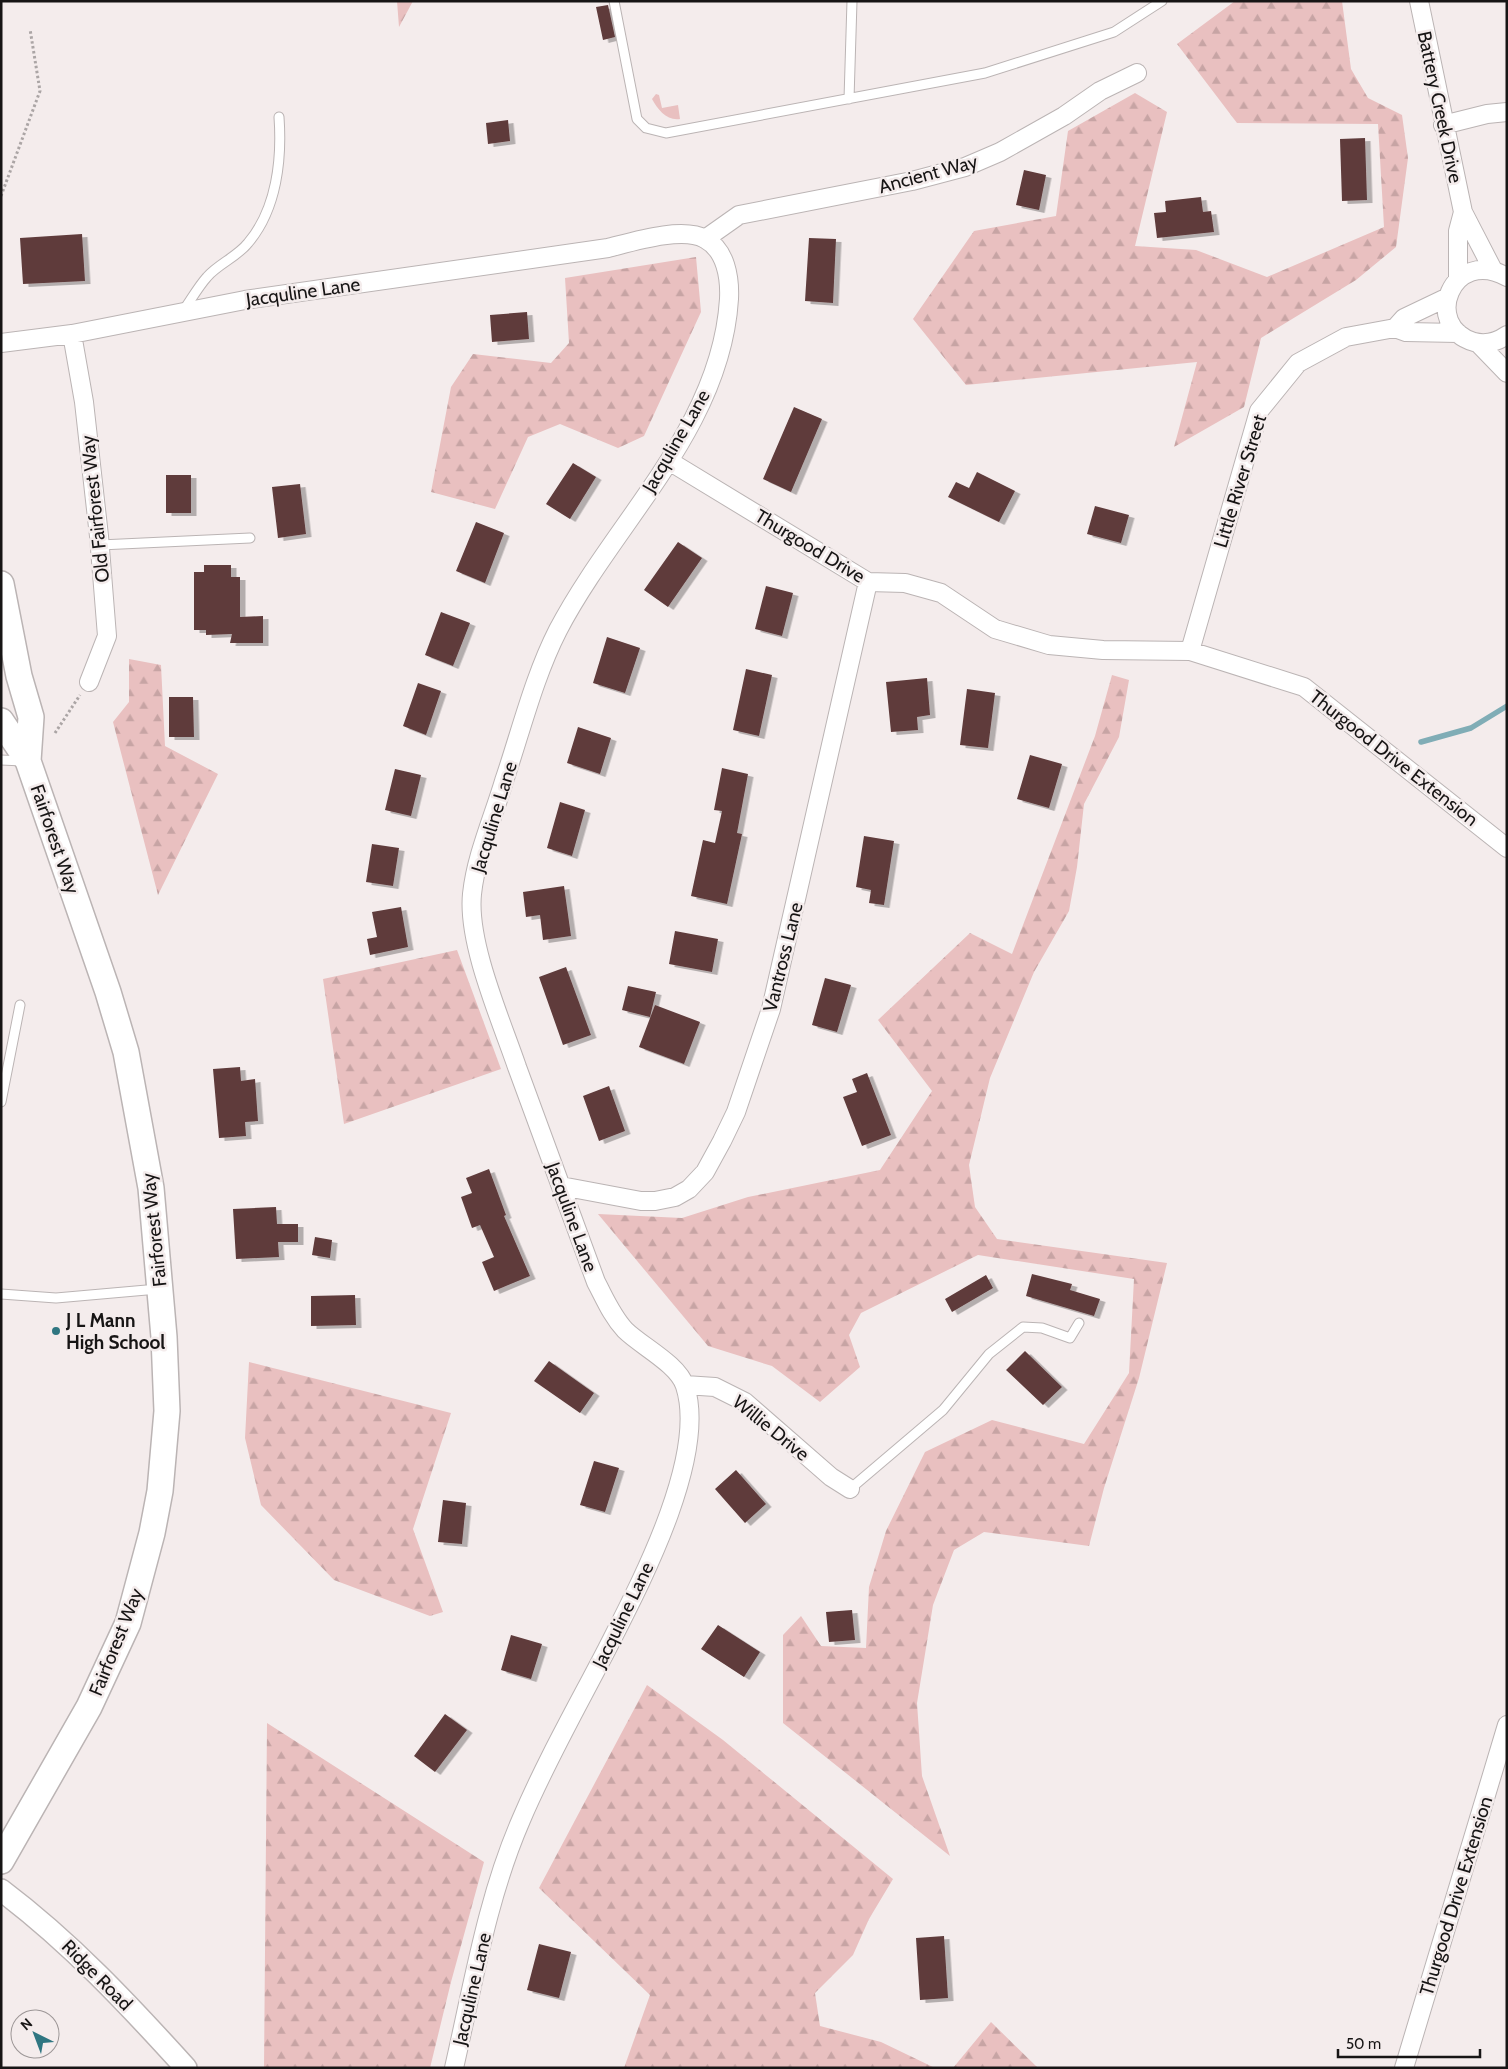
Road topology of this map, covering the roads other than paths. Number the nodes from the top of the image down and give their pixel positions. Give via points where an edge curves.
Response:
1 (614, 1) edge
2 (852, 1) edge
3 (1162, 1) edge
4 (1419, 1) edge
5 (1137, 73) dead end
6 (849, 99) junction
7 (1507, 112) edge
8 (279, 117) dead end
9 (1443, 124) junction
10 (1463, 212) junction
11 (705, 238) junction
12 (1500, 273) edge
13 (1458, 279) junction
14 (1448, 298) junction
15 (183, 312) junction
16 (1395, 328) junction
17 (1458, 333) junction
18 (72, 334) junction
19 (1507, 335) edge
20 (1, 343) edge
21 (1478, 343) junction
22 (1507, 373) edge
23 (669, 461) junction
24 (250, 538) dead end
25 (100, 545) junction
26 (868, 582) junction
27 (1, 584) edge
28 (1190, 650) junction
29 (88, 682) dead end
30 (1, 721) edge
31 (1, 760) edge
32 (28, 761) junction
33 (1507, 848) edge
34 (20, 1005) dead end
35 (5, 1058) edge
36 (1, 1102) edge
37 (561, 1186) junction
38 (160, 1289) junction
39 (1, 1294) edge
40 (1079, 1323) dead end
41 (685, 1385) junction
42 (850, 1489) joint
43 (1507, 1725) edge
44 (1, 1861) edge
45 (1, 1890) edge
46 (186, 2068) edge
47 (454, 2068) edge
48 (1404, 2068) edge

1 - 6 lane via 637,119 651,130 666,133
2 - 6 lane
3 - 6 lane via 1114,32 985,73
4 - 9 street, Battery Creek Drive
5 - 11 street, Ancient Way via 1100,91 1064,116 1000,152 965,167 912,181 739,215
7 - 9 street
8 - 15 lane via 281,148 272,199 263,219 248,244 207,276
9 - 10 street, Battery Creek Drive
10 - 12 street, Battery Creek Drive
10 - 13 street, Battery Creek Drive via 1458,231
11 - 15 street, Jacquline Lane via 685,235 652,238 608,248 245,300
11 - 23 street, Jacquline Lane via 719,252 728,269 728,321 710,383
12 - 13 street via 1482,269
13 - 14 street
14 - 16 street, Little River Street via 1404,318
14 - 17 street via 1447,313
15 - 18 street, Jacquline Lane
16 - 17 street, Little River Street via 1406,332
16 - 28 street, Little River Street via 1346,337 1298,363 1259,411
17 - 21 street
18 - 20 street, Jacquline Lane
18 - 25 street, Old Fairforest Way via 84,402
19 - 21 street via 1490,343
21 - 22 street
23 - 26 street, Thurgood Drive
23 - 37 street, Jacquline Lane via 587,581 558,632 524,720 479,861 472,896 476,941 503,1028
24 - 25 lane
25 - 29 street, Old Fairforest Way via 107,636
26 - 28 street, Thurgood Drive via 905,583 941,593 995,629 1049,645 1103,650
26 - 37 street, Vantross Lane via 771,1009 722,1141 705,1172 689,1189 675,1197 641,1201
27 - 32 main road, Fairforest Way via 30,717
28 - 33 street, Thurgood Drive Extension via 1304,687
30 - 32 main road, Fairforest Way
31 - 32 lane
32 - 38 main road, Fairforest Way via 126,1052 151,1188
34 - 35 lane
35 - 36 lane
37 - 41 street, Jacquline Lane via 596,1282 614,1318 667,1363
38 - 39 lane via 56,1298
38 - 44 main road, Fairforest Way via 167,1411 160,1491 138,1590 128,1623 89,1707
40 - 42 lane via 1070,1338 1042,1328 1023,1327 989,1354 943,1410
41 - 42 street, Willie Drive via 715,1387 746,1402 831,1477
41 - 47 street, Jacquline Lane via 688,1436 678,1487 634,1598 521,1820 501,1872
43 - 48 street, Thurgood Drive Extension
45 - 46 street, Ridge Road via 63,1940 120,1995

